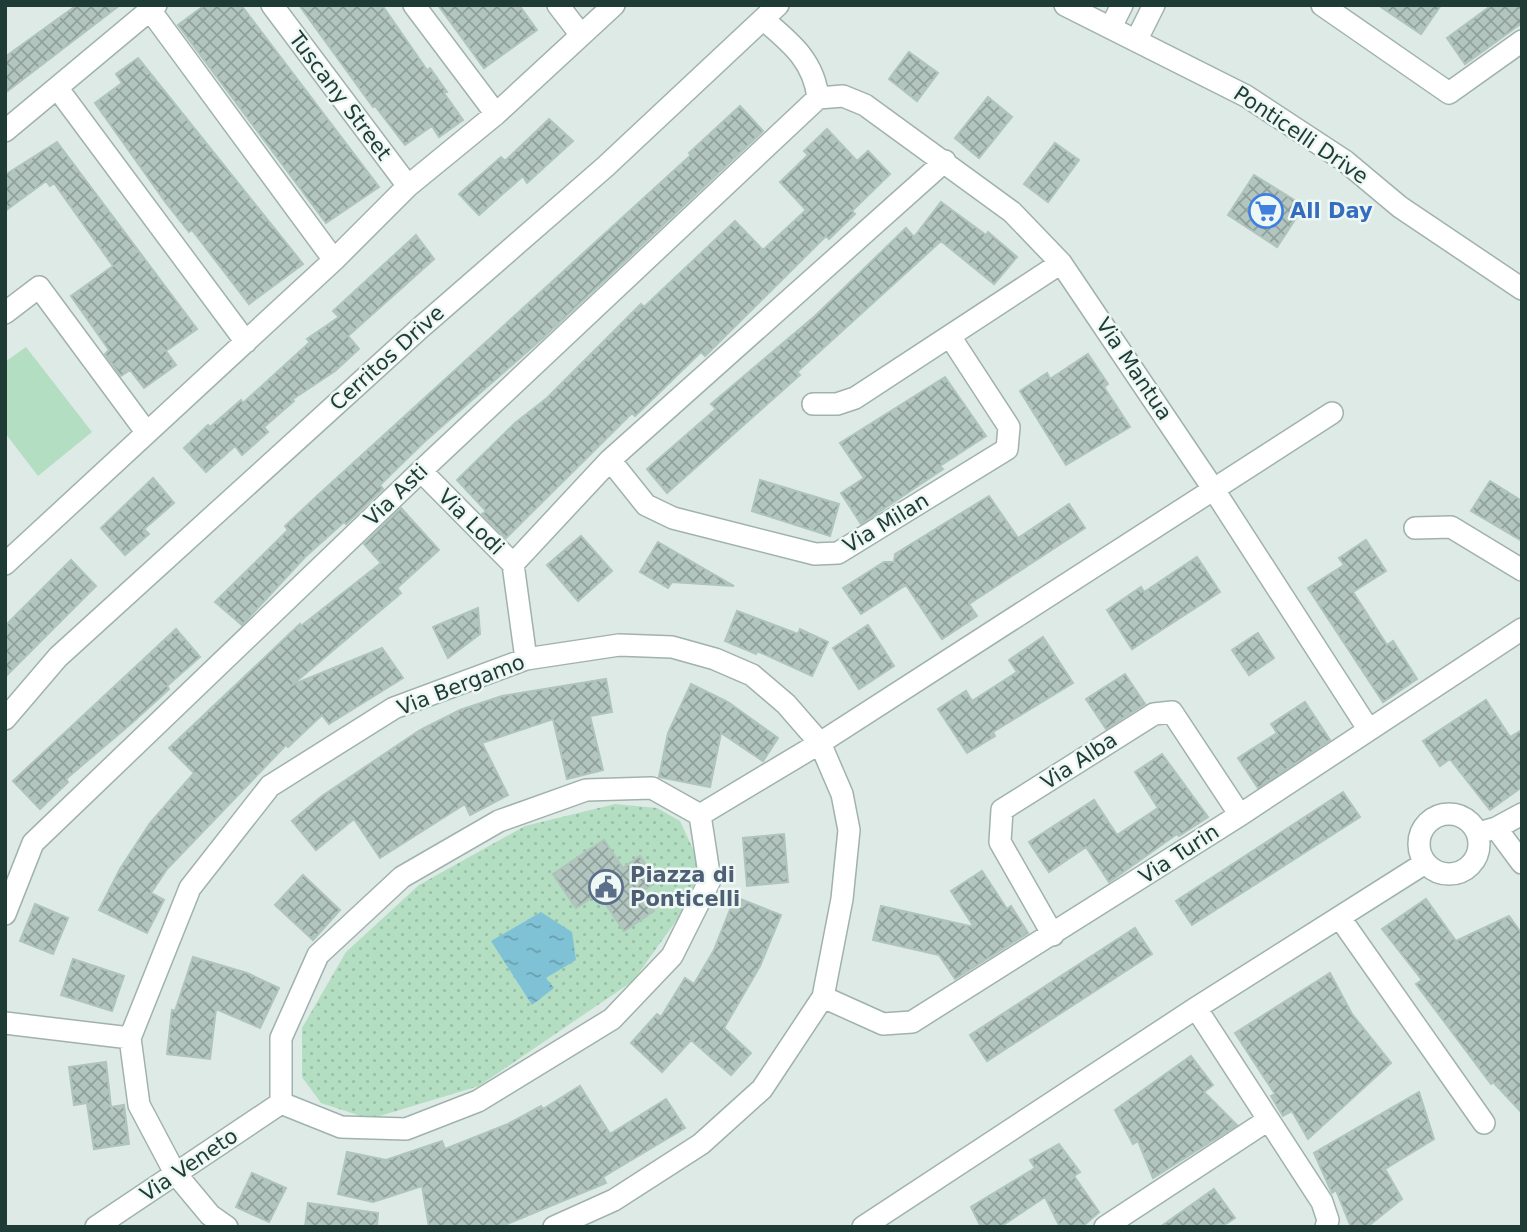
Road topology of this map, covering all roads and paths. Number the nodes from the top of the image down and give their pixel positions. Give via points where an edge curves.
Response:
1 (272, 5) edge
2 (414, 5) edge
3 (558, 5) edge
4 (614, 5) edge
5 (1065, 5) edge
6 (1122, 5) edge
7 (1154, 5) edge
8 (1322, 5) edge
9 (153, 8) edge
10 (771, 13) edge
11 (1111, 27) junction
12 (581, 35) junction
13 (1137, 39) junction
14 (1522, 41) edge
15 (58, 89) junction
16 (818, 98) junction
17 (496, 114) junction
18 (5, 131) edge
19 (946, 161) junction
20 (408, 186) junction
21 (334, 261) junction
22 (1061, 263) junction
23 (1522, 289) edge
24 (5, 313) edge
25 (951, 338) junction
26 (246, 342) junction
27 (813, 404) dead end
28 (1332, 413) dead end
29 (147, 433) junction
30 (610, 460) junction
31 (421, 471) junction
32 (1214, 490) junction
33 (1415, 528) dead end
34 (5, 564) edge
35 (513, 564) junction
36 (1522, 570) edge
37 (1522, 629) edge
38 (526, 659) junction
39 (5, 719) edge
40 (1369, 730) junction
41 (820, 743) junction
42 (1522, 814) edge
43 (700, 815) junction
44 (1240, 815) junction
45 (1487, 831) junction
46 (1425, 863) junction
47 (1522, 863) edge
48 (5, 914) edge
49 (1340, 918) junction
50 (1053, 935) junction
51 (823, 997) junction
52 (1196, 1008) junction
53 (5, 1023) edge
54 (130, 1038) junction
55 (281, 1103) junction
56 (1268, 1120) junction
57 (1484, 1123) dead end
58 (175, 1173) junction
59 (96, 1227) edge
60 (227, 1227) edge
61 (554, 1227) edge
62 (863, 1227) edge
63 (1105, 1227) edge
64 (1326, 1227) edge

1 - 20 street, Tuscany Street
2 - 17 street
3 - 12 street
4 - 12 street
5 - 11 street, Ponticelli Drive
6 - 11 street
7 - 13 street
8 - 14 street via 1449,93
9 - 15 street
9 - 21 street
10 - 16 street via 807,60
10 - 39 street, Cerritos Drive via 58,657
11 - 13 street, Ponticelli Drive
12 - 17 street
13 - 23 street, Ponticelli Drive via 1291,125
15 - 18 street
15 - 26 street
16 - 19 street, Via Mantua via 843,96 866,105
16 - 31 street, Via Asti
17 - 20 street
19 - 22 street, Via Mantua via 1012,212
19 - 30 street
20 - 21 street
21 - 26 street
22 - 25 street
22 - 32 street, Via Mantua
24 - 29 street via 39,287
25 - 27 street via 855,398
25 - 30 street, Via Milan via 1009,427 1007,449 838,553 815,554 673,518 646,505
26 - 29 street
28 - 32 street
29 - 34 street
30 - 35 street
31 - 35 street, Via Lodi
31 - 48 street, Via Asti via 33,843
32 - 40 street, Via Mantua
32 - 41 street
33 - 36 street via 1451,527
35 - 38 street, Via Lodi
37 - 40 street, Via Turin
38 - 41 street, Via Bergamo via 619,645 672,647 715,659 752,675 786,704
38 - 54 street, Via Bergamo via 394,708 270,786 190,888
40 - 44 street, Via Turin
41 - 43 street
41 - 51 street, Via Bergamo via 842,794 849,830 842,899
42 - 45 street
43 - 55 street via 652,788 586,790 499,821 402,877 318,955 281,1038
43 - 55 street via 710,880 672,956 612,1018 478,1101 406,1129 341,1127
44 - 50 street, Via Turin
44 - 50 street, Via Alba via 1172,712 1154,714 1002,810 1000,842
45 - 46 street via 1474,860 1464,870 1450,874
45 - 46 street via 1460,815 1434,817 1419,838
45 - 47 street
46 - 49 street
49 - 52 street
49 - 57 street
50 - 51 street, Via Turin via 912,1022 883,1024
51 - 61 street, Via Bergamo via 762,1089 701,1144 614,1200
52 - 56 street
52 - 62 street
53 - 54 street
54 - 58 street, Via Bergamo via 139,1105
55 - 58 street, Via Veneto
56 - 63 street
56 - 64 street via 1322,1202
58 - 59 street, Via Veneto
58 - 60 street, Via Bergamo via 210,1215

